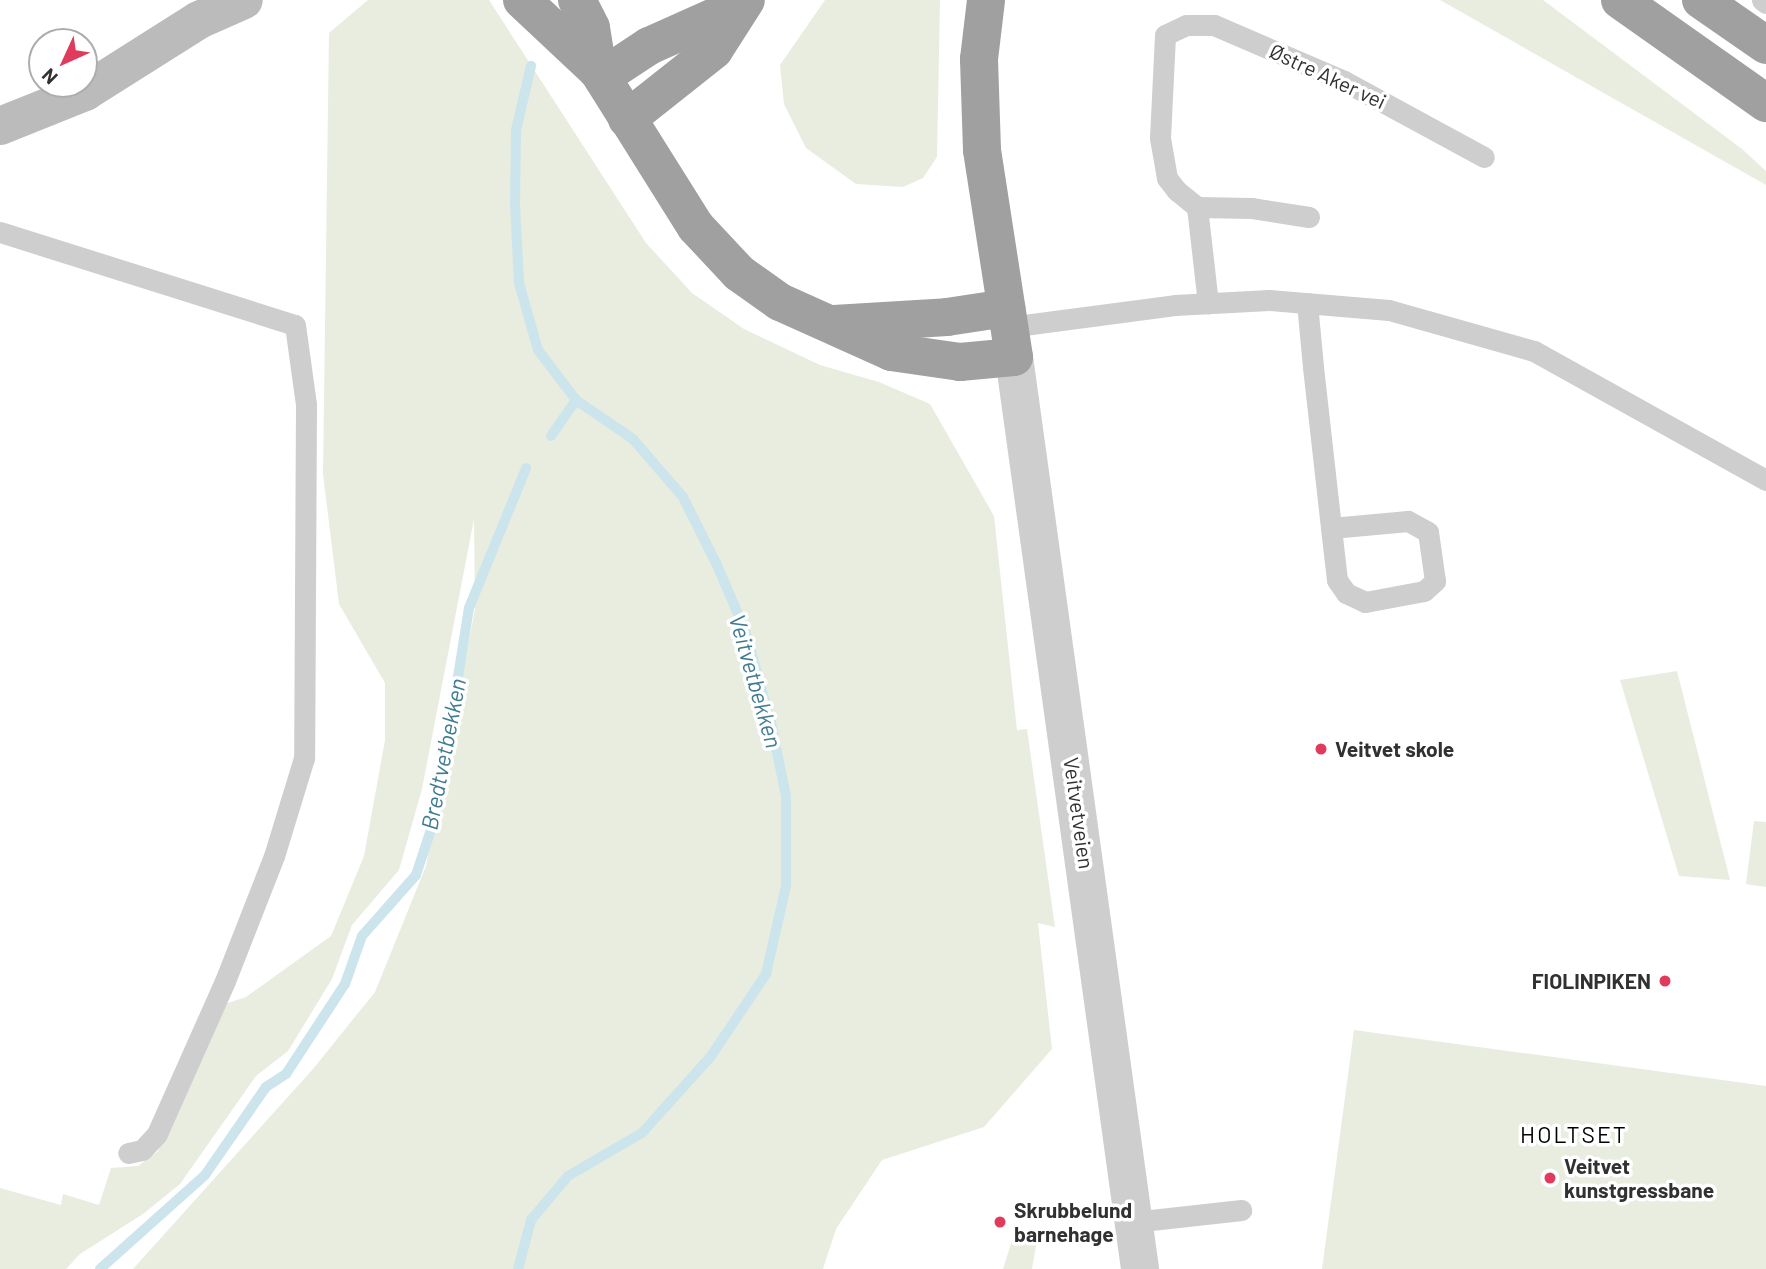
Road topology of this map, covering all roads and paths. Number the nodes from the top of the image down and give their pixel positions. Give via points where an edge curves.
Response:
1 (244, 0) edge
2 (522, 0) edge
3 (576, 0) edge
4 (986, 0) edge
5 (1620, 0) edge
6 (1701, 0) edge
7 (742, 3) edge
8 (207, 10) edge
9 (1766, 45) edge
10 (600, 74) junction
11 (1766, 103) edge
12 (628, 119) junction
13 (0, 126) edge
14 (1484, 157) dead end
15 (1197, 206) junction
16 (1309, 217) dead end
17 (0, 232) edge
18 (1208, 303) junction
19 (1307, 303) junction
20 (832, 324) junction
21 (1009, 331) junction
22 (1766, 480) edge
23 (1331, 528) junction
24 (128, 1153) dead end
25 (1241, 1210) dead end
26 (1133, 1222) junction
27 (1140, 1269) edge

1 - 8 main road
2 - 10 highway
3 - 10 highway via 591,28
4 - 21 highway via 979,101
5 - 11 highway
6 - 9 highway
7 - 10 highway
7 - 12 highway via 714,50
8 - 13 main road via 85,92
10 - 12 highway
12 - 20 highway via 710,246 771,296
14 - 15 lane, Østre Aker vei via 1345,81 1214,25 1186,25 1165,35 1160,138 1167,178
15 - 16 lane
15 - 18 lane
17 - 24 lane via 295,325 306,404 304,758 274,856 157,1134 142,1150
18 - 19 lane
18 - 21 lane
19 - 22 lane via 1389,310 1534,351
19 - 23 lane
20 - 21 highway via 947,317
20 - 21 highway via 891,352 960,362
21 - 26 street, Veitvetveien
23 - 23 lane via 1337,580 1346,593 1365,601 1424,590 1435,581 1427,532 1408,520
25 - 26 lane
26 - 27 street, Veitvetveien

